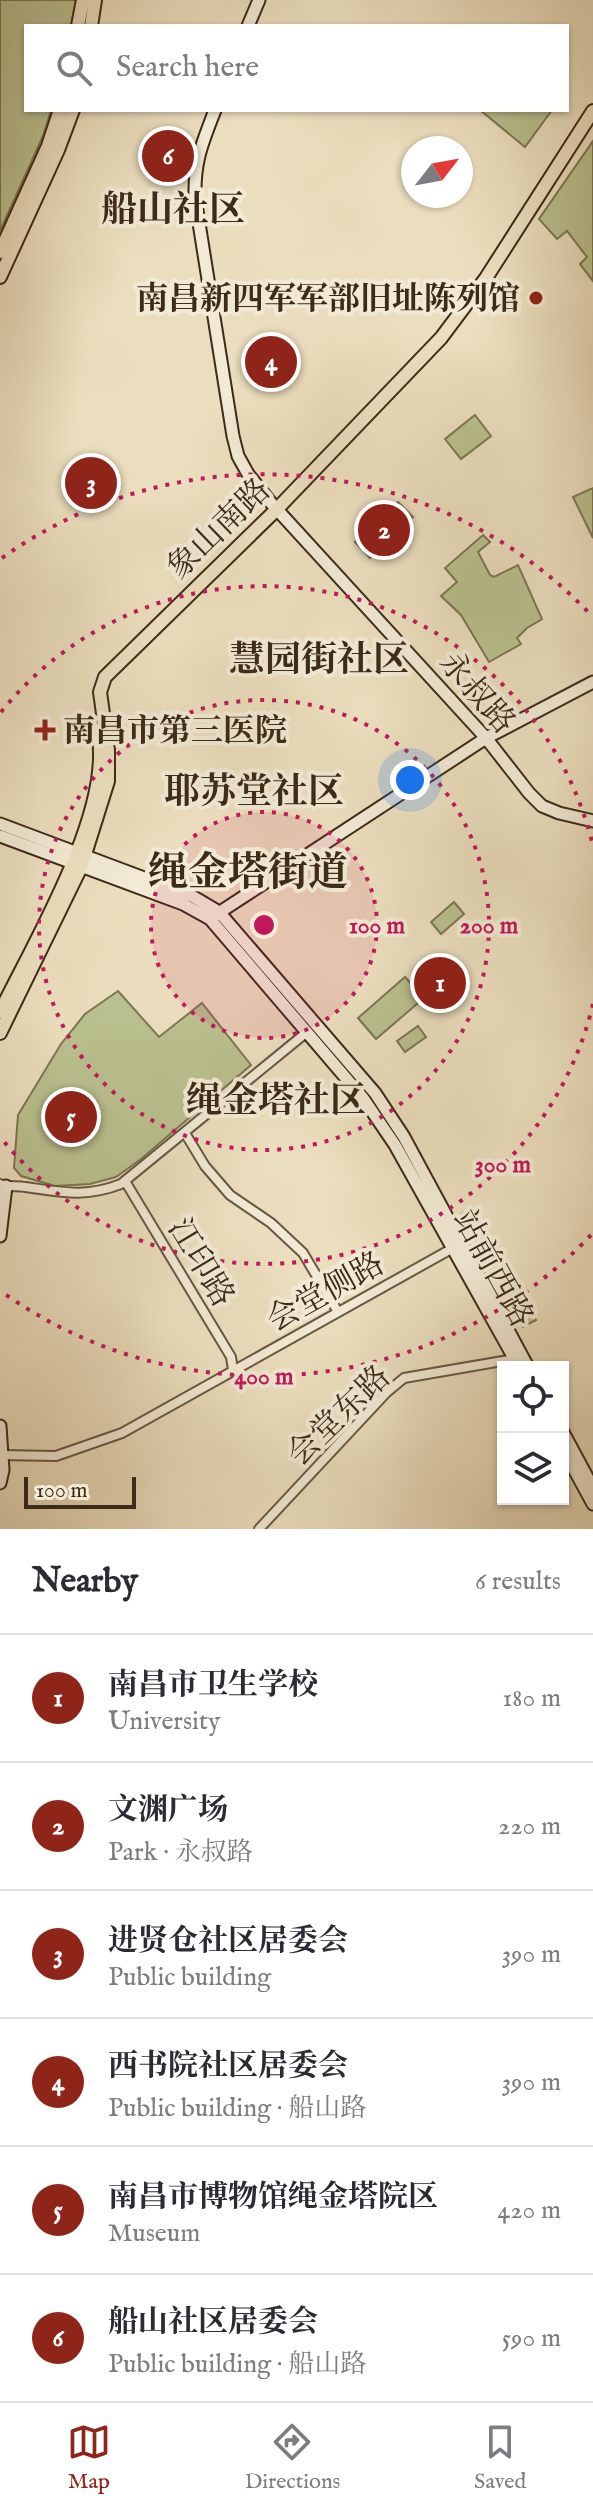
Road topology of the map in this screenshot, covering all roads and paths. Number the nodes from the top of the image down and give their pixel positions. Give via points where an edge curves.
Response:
1 (83, 0) edge
2 (95, 0) edge
3 (259, 0) edge
4 (78, 24) edge
5 (91, 24) edge
6 (249, 24) edge
7 (593, 100) edge
8 (593, 111) edge
9 (59, 112) edge
10 (72, 112) edge
11 (214, 112) edge
12 (0, 252) edge
13 (0, 277) edge
14 (274, 506) junction
15 (593, 682) edge
16 (486, 738) junction
17 (593, 821) edge
18 (0, 824) edge
19 (0, 837) edge
20 (79, 861) junction
21 (215, 915) junction
22 (0, 1012) edge
23 (307, 1032) junction
24 (0, 1033) edge
25 (185, 1133) junction
26 (125, 1181) junction
27 (3, 1185) edge
28 (0, 1236) edge
29 (453, 1248) junction
30 (338, 1312) junction
31 (515, 1361) edge
32 (525, 1361) edge
33 (497, 1366) edge
34 (233, 1370) junction
35 (0, 1426) edge
36 (564, 1433) edge
37 (1, 1455) edge
38 (569, 1460) edge
39 (0, 1483) edge
40 (593, 1488) edge
41 (593, 1504) edge
42 (259, 1529) edge

1 - 4 main road
2 - 5 main road
3 - 6 main road
7 - 14 main road, 象山南路 via 436,333
8 - 14 main road, 象山南路 via 486,278 441,338
9 - 12 main road
10 - 13 main road
11 - 14 main road, 永叔路 via 194,172 197,216 238,456
14 - 16 main road, 永叔路
14 - 20 main road, 象山南路 via 105,677 100,692 108,781
15 - 16 main road
16 - 17 main road, 永叔路 via 542,806
16 - 21 main road
18 - 20 main road, 站前西路
19 - 20 main road, 站前西路
20 - 21 main road, 站前西路
20 - 22 main road, 象山南路
20 - 24 main road, 象山南路
21 - 23 main road, 站前西路
21 - 32 main road, 站前西路 via 375,1093 415,1156
23 - 25 street
23 - 29 main road, 站前西路 via 395,1145
25 - 26 street
25 - 30 street via 230,1195 303,1253
26 - 27 street via 101,1192 67,1194
26 - 34 street, 江印路 via 231,1357
27 - 28 main road
29 - 30 street, 会堂侧路
29 - 31 main road, 站前西路
30 - 34 street, 会堂侧路
33 - 42 street, 会堂东路 via 404,1378
34 - 37 street, 会堂侧路 via 122,1433 56,1456
35 - 37 main road
36 - 40 main road
37 - 39 main road
38 - 41 main road

